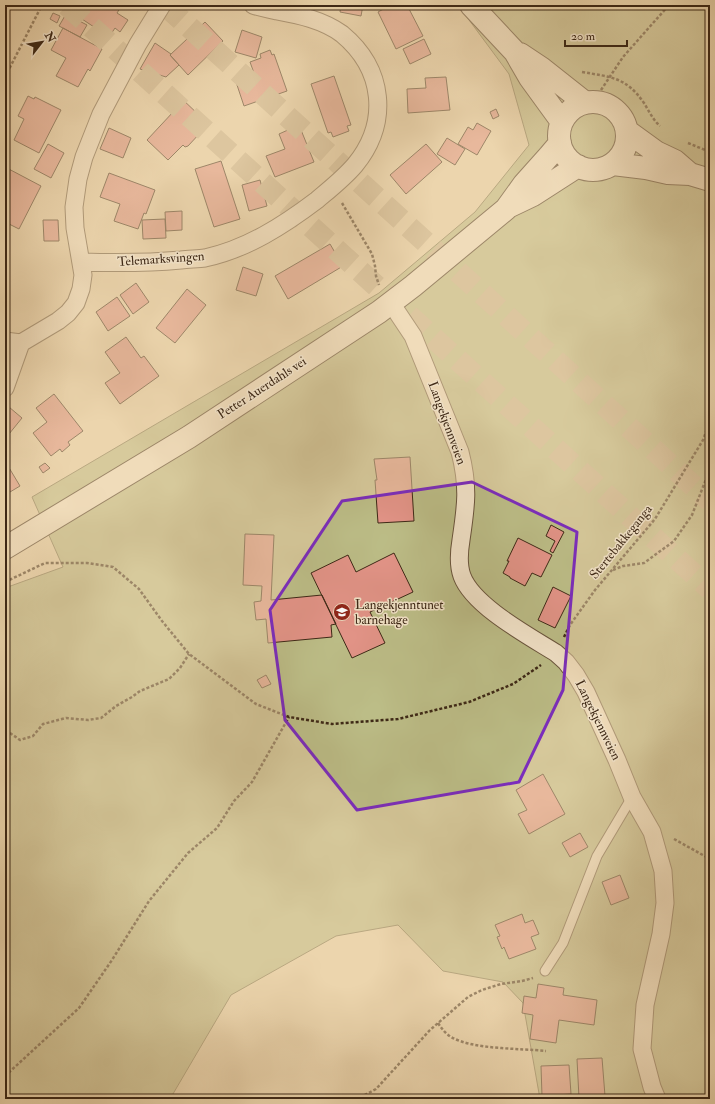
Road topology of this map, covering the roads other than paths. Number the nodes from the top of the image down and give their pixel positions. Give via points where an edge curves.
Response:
1 (162, 5) edge
2 (254, 5) edge
3 (471, 5) edge
4 (515, 52) junction
5 (590, 102) junction
6 (562, 122) junction
7 (627, 131) junction
8 (560, 143) junction
9 (613, 164) junction
10 (578, 166) junction
11 (700, 177) edge
12 (506, 209) junction
13 (82, 262) junction
14 (386, 295) junction
15 (13, 342) edge
16 (5, 388) edge
17 (5, 548) edge
18 (632, 797) junction
19 (545, 971) road end
20 (657, 1099) edge

1 - 13 street via 101,114 84,156 74,207 75,228
2 - 13 street, Telemarksvingen via 309,18 330,27 340,33 363,57 377,87 377,123 355,166 298,214 266,235 226,252 205,258 151,263
3 - 4 street
4 - 5 street
4 - 6 street via 530,78
5 - 6 street via 575,106
5 - 7 street via 607,104 616,111 624,120
6 - 8 street via 559,132
7 - 9 street via 626,144
7 - 11 street via 656,152
8 - 10 street via 563,152
8 - 12 street, Petter Auerdahls vei
9 - 10 street via 602,169 589,170
9 - 11 street
10 - 12 street, Petter Auerdahls vei
12 - 14 street, Petter Auerdahls vei
13 - 15 street via 81,290 76,303 68,313 58,321
14 - 17 street, Petter Auerdahls vei via 190,436
14 - 18 street, Langekjennveien via 413,336 460,452 466,487 460,556 463,578 482,604 566,662 586,692
15 - 16 street
18 - 19 lane via 597,856 563,942
18 - 20 street, Langekjennveien via 652,832 663,871 665,903 661,934 645,1005 642,1048

